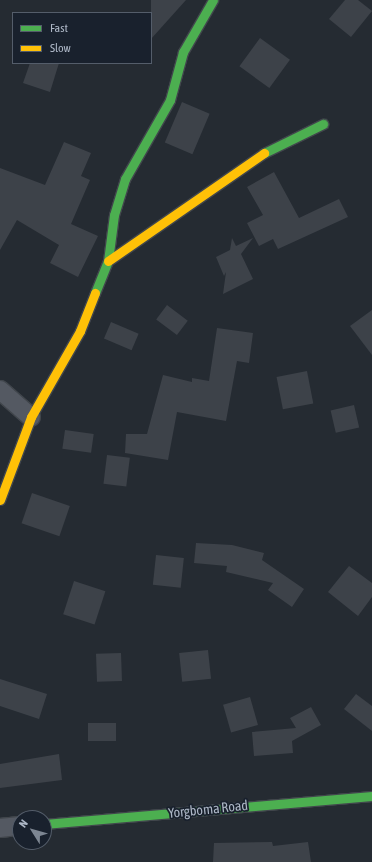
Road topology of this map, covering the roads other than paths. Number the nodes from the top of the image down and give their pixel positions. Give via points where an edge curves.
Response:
1 (212, 0) edge
2 (323, 124) dead end
3 (108, 261) junction
4 (0, 390) edge
5 (31, 417) junction
6 (0, 500) edge
7 (372, 796) edge
8 (52, 823) edge
9 (12, 827) edge
10 (0, 828) edge

1 - 3 street via 183,52 170,100 125,179 114,215
2 - 3 street via 252,159
3 - 5 street via 80,330
4 - 5 street
5 - 6 street
7 - 8 street, Yorgboma Road
9 - 10 street

